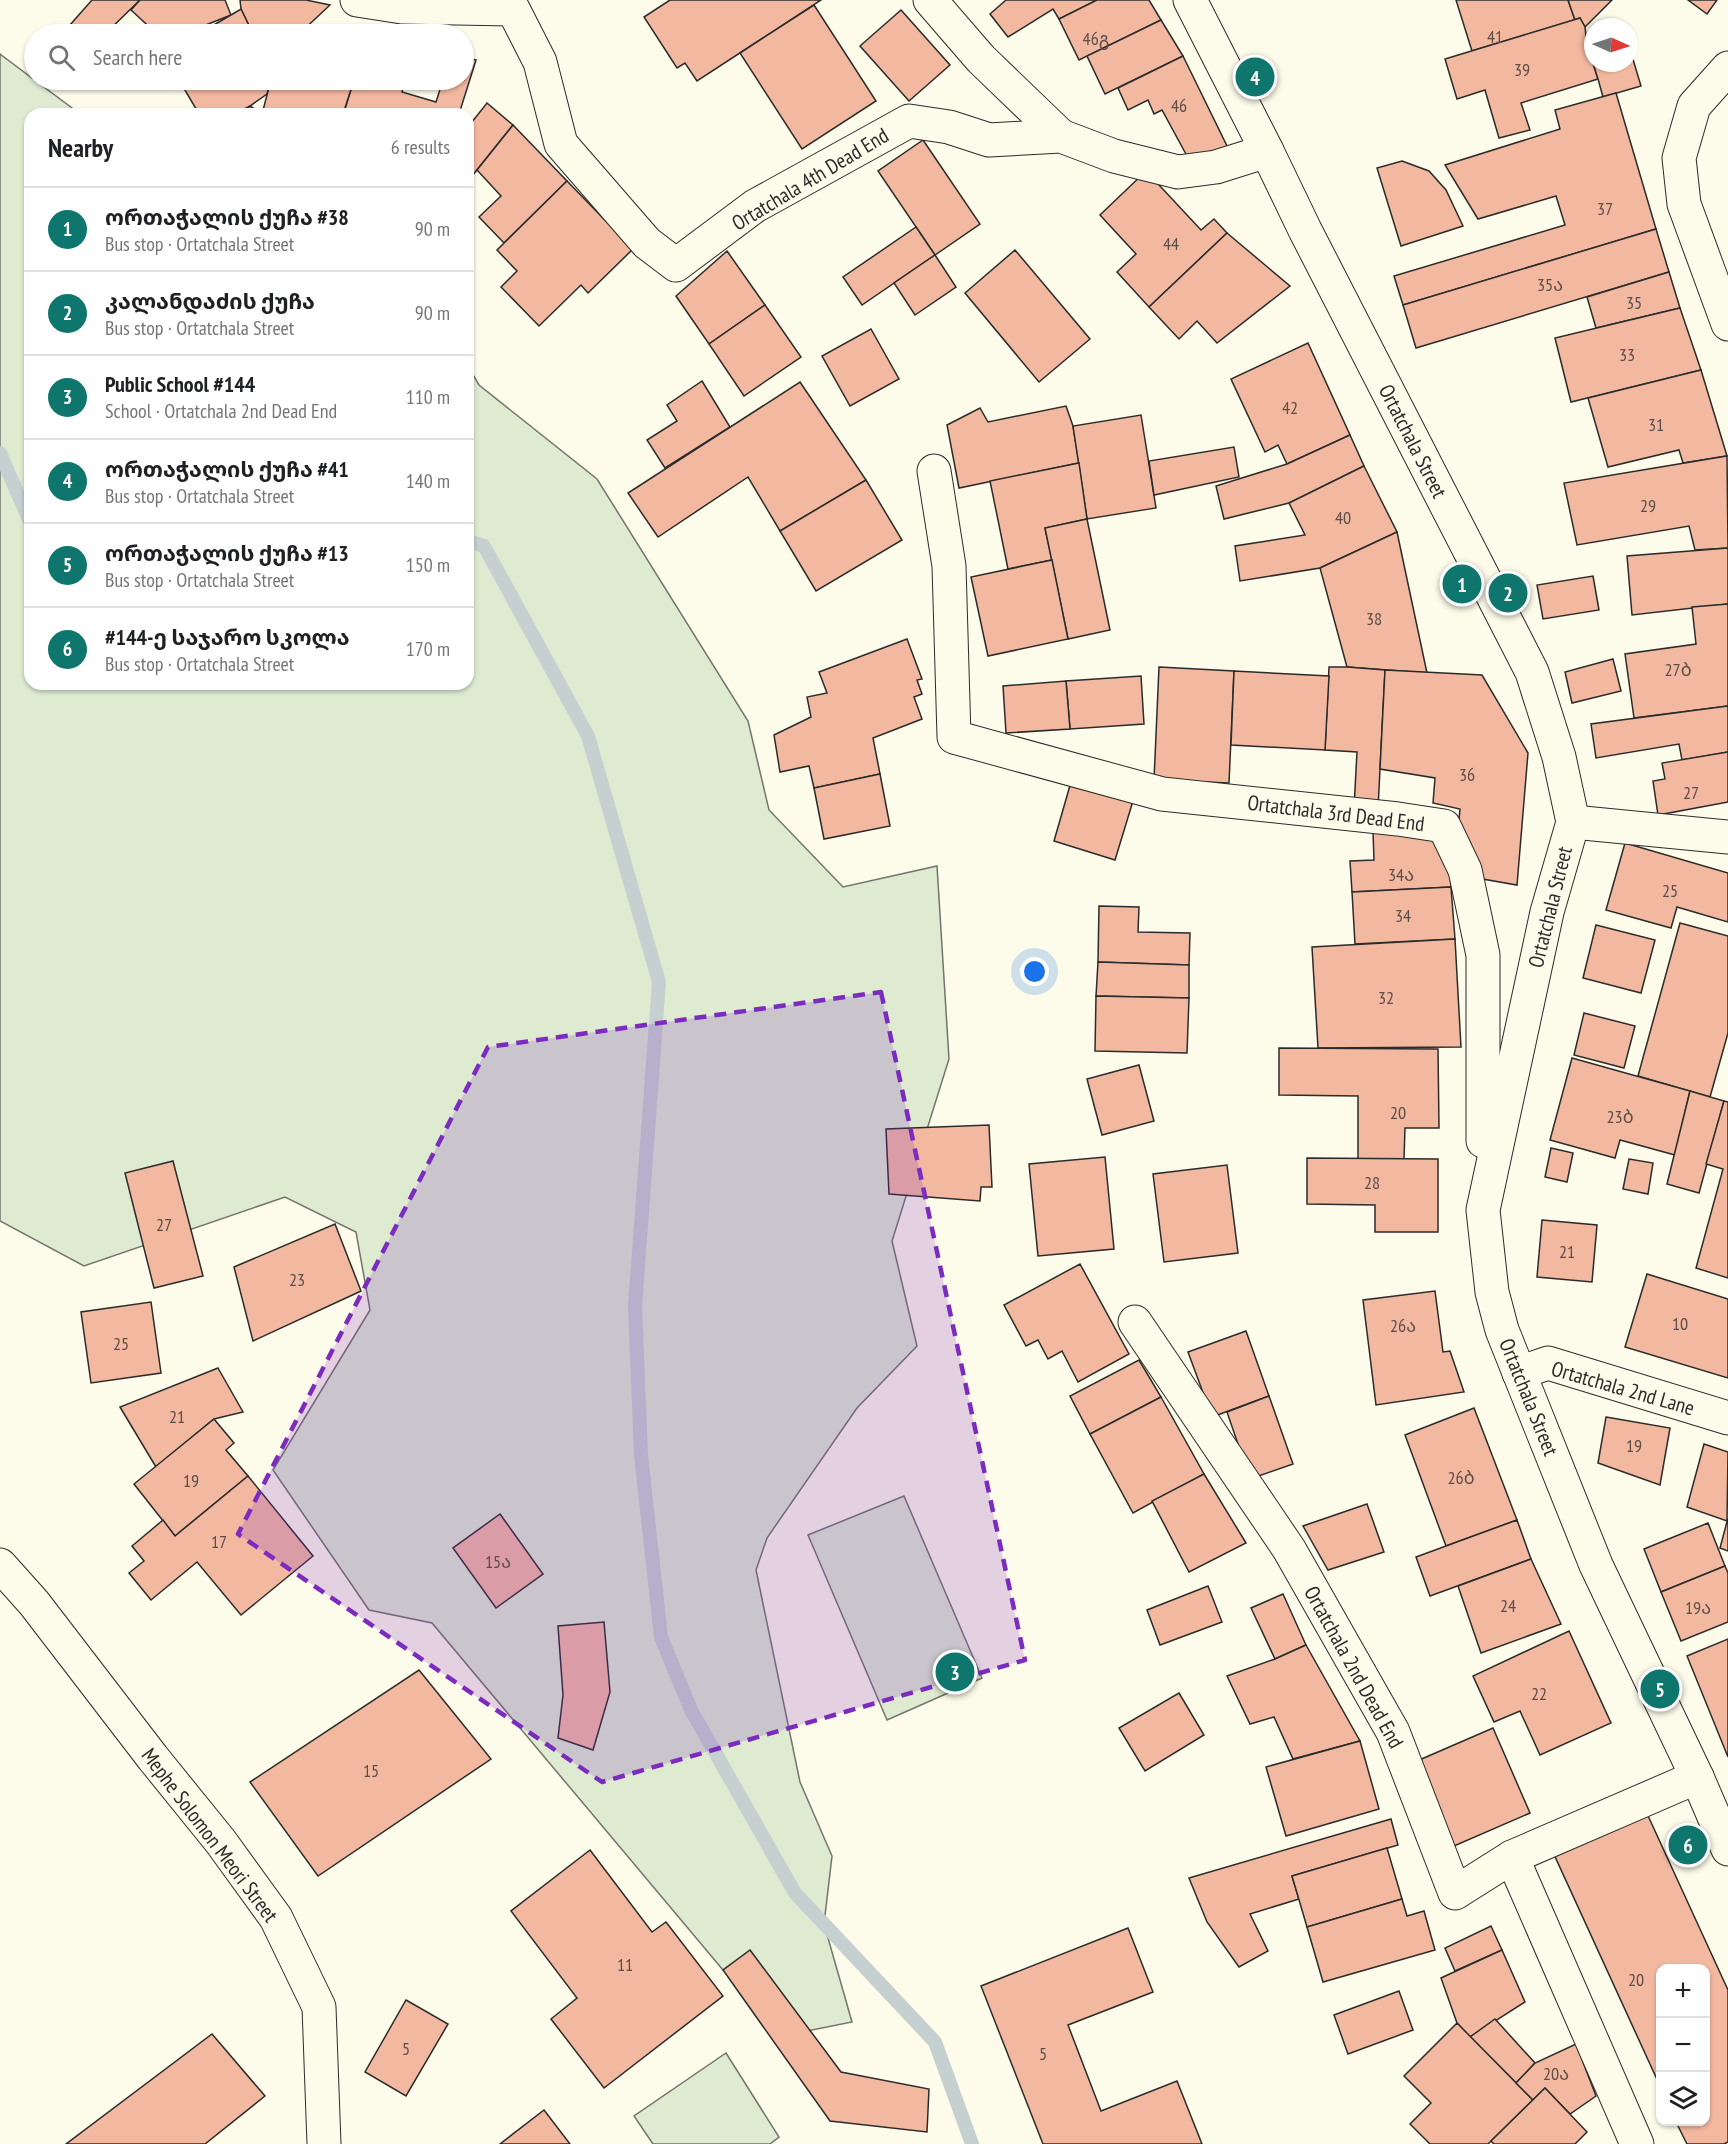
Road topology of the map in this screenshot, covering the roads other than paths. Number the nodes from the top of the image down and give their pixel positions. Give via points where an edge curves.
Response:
1 (357, 0) edge
2 (930, 0) edge
3 (1190, 0) edge
4 (517, 4) edge
5 (1728, 68) edge
6 (1061, 136) junction
7 (1267, 151) junction
8 (1728, 324) edge
9 (934, 471) dead end
10 (1573, 822) junction
11 (1728, 837) edge
12 (1483, 1210) junction
13 (1135, 1322) dead end
14 (1519, 1373) junction
15 (1728, 1418) edge
16 (0, 1565) edge
17 (1697, 1777) junction
18 (1728, 1849) edge
19 (1512, 1857) junction
20 (324, 2144) edge
21 (1637, 2144) edge

1 - 4 street, Ortatchala 4th Dead End via 402,7
2 - 6 street via 981,59
3 - 7 street, Ortatchala Street
4 - 6 street, Ortatchala 4th Dead End via 540,62 561,144 647,243 676,265 755,206 909,121 949,127 989,140
5 - 8 street via 1694,106 1679,158 1684,204
6 - 7 street, Ortatchala 4th Dead End via 1114,156 1178,172 1216,167
7 - 10 street, Ortatchala Street via 1532,672 1559,757
9 - 12 street, Ortatchala 3rd Dead End via 949,566 954,737 1162,794 1444,826 1465,870 1483,955
10 - 11 street
10 - 12 street, Ortatchala Street via 1547,912
12 - 14 street, Ortatchala Street via 1492,1292
13 - 19 street, Ortatchala 2nd Dead End via 1289,1549 1393,1732 1455,1893
14 - 15 street, Ortatchala 2nd Lane via 1548,1363
14 - 17 street, Ortatchala Street via 1596,1565
16 - 20 street, Mephe Solomon Meori Street via 221,1842 276,1918 319,2007
17 - 18 street, Ortatchala Street
17 - 19 street, Ortatchala 2nd Dead End
19 - 21 street

